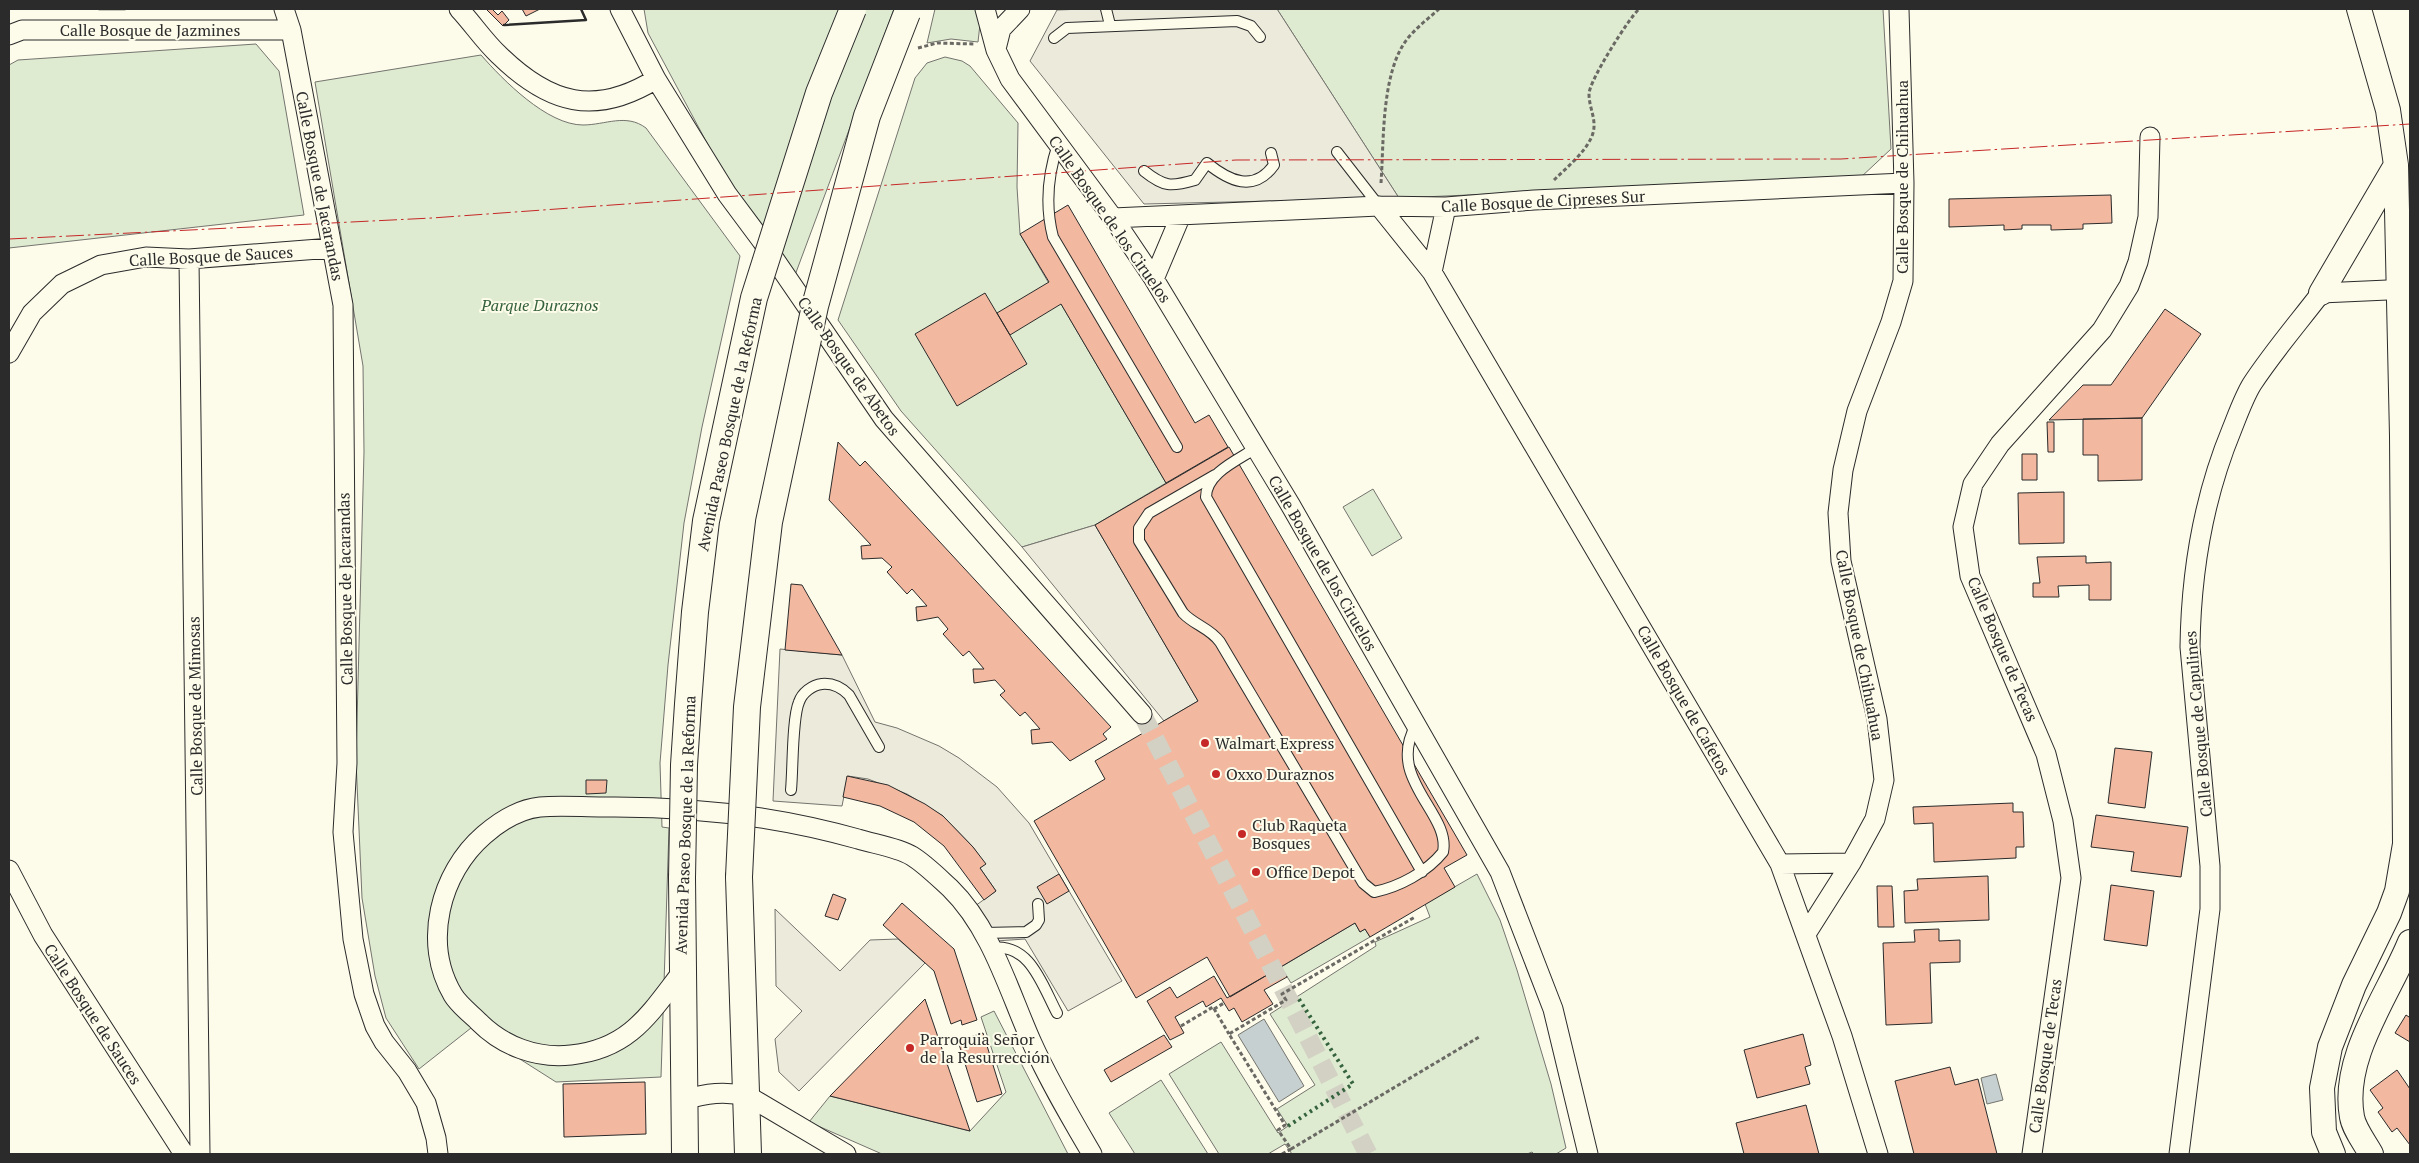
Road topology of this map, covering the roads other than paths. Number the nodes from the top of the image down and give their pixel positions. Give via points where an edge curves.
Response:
1 (284, 9) edge
2 (459, 9) edge
3 (620, 9) edge
4 (853, 9) edge
5 (985, 9) edge
6 (1020, 9) edge
7 (1106, 9) edge
8 (1899, 9) edge
9 (908, 11) edge
10 (2360, 12) edge
11 (1110, 25) junction
12 (291, 30) junction
13 (9, 35) edge
14 (1260, 37) dead end
15 (1054, 38) dead end
16 (996, 50) junction
17 (656, 79) junction
18 (2150, 137) dead end
19 (1058, 144) junction
20 (1337, 152) dead end
21 (1271, 153) dead end
22 (2396, 165) junction
23 (1144, 171) dead end
24 (1904, 183) junction
25 (1379, 206) junction
26 (1446, 207) junction
27 (1181, 215) junction
28 (1113, 218) junction
29 (332, 248) junction
30 (189, 258) junction
31 (1432, 272) junction
32 (1154, 279) junction
33 (2404, 290) edge
34 (2321, 294) junction
35 (9, 353) edge
36 (1177, 447) dead end
37 (1256, 448) junction
38 (1216, 475) junction
39 (1142, 714) tunnel mouth
40 (1416, 725) junction
41 (2407, 728) edge
42 (880, 746) dead end
43 (792, 790) dead end
44 (1851, 863) junction
45 (1780, 864) junction
46 (9, 870) edge
47 (1422, 872) junction
48 (1038, 904) dead end
49 (1806, 934) junction
50 (987, 941) junction
51 (2410, 942) edge
52 (682, 972) junction
53 (1057, 1013) dead end
54 (748, 1096) junction
55 (684, 1100) junction
56 (1087, 1149) edge
57 (184, 1154) edge
58 (200, 1154) edge
59 (438, 1154) edge
60 (686, 1154) edge
61 (748, 1154) edge
62 (842, 1154) edge
63 (1588, 1154) edge
64 (1878, 1154) edge
65 (2032, 1154) edge
66 (2178, 1154) edge
67 (2334, 1154) edge
68 (2371, 1154) edge

1 - 12 street, Calle Bosque de Jacarandas
2 - 17 street via 510,65 536,85 564,99 579,102 608,100 640,89
3 - 17 street, Calle Bosque de Abetos
4 - 52 main road, Avenida Paseo Bosque de la Reforma, bridge via 819,93 754,298 706,521 695,612 684,765
5 - 16 street, Calle Bosque de los Ciruelos
6 - 16 street via 1001,29
7 - 11 lane
8 - 24 street, Calle Bosque de Chihuahua
9 - 54 main road, bridge via 867,116 823,278 769,522 747,707 739,877
10 - 22 street via 2388,110
11 - 14 lane via 1237,21 1251,26
11 - 15 lane via 1067,28
12 - 13 street, Calle Bosque de Jazmines via 22,30
12 - 29 street, Calle Bosque de Jacarandas
16 - 19 street, Calle Bosque de los Ciruelos via 1010,79
17 - 39 street, Calle Bosque de Abetos via 727,194 884,419
18 - 65 street, Calle Bosque de Tecas via 2148,217 2129,286 2102,330 2000,444 1973,484 1963,527 1970,576 2046,754 2068,850 2071,878
19 - 28 street, Calle Bosque de los Ciruelos
19 - 36 lane via 1047,211 1053,237
20 - 25 lane
21 - 23 lane via 1274,165 1266,177 1252,181 1235,180 1207,163 1195,180 1174,186 1158,182
22 - 33 street
22 - 34 street
24 - 26 street, Calle Bosque de Cipreses Sur
24 - 44 street, Calle Bosque de Chihuahua via 1903,281 1857,411 1843,470 1838,513 1841,560 1877,719 1884,780 1875,819
25 - 26 street, Calle Bosque de Cipreses Sur
25 - 27 street, Calle Bosque de Cipreses Sur
25 - 31 street, Calle Bosque de Cafetos
26 - 31 street
27 - 28 street, Calle Bosque de Cipreses Sur
27 - 32 street
28 - 32 street, Calle Bosque de los Ciruelos
29 - 30 street, Calle Bosque de Sauces
29 - 59 street, Calle Bosque de Jacarandas via 343,306 347,763 343,832 353,939 368,1010 384,1042 407,1071 426,1104
30 - 35 street, Calle Bosque de Sauces via 146,257 101,265 62,284 32,313
30 - 58 street, Calle Bosque de Mimosas
31 - 45 street, Calle Bosque de Cafetos
32 - 37 street, Calle Bosque de los Ciruelos
33 - 34 street
33 - 41 street via 2402,436
34 - 66 street, Calle Bosque de Capulines via 2252,385 2222,455 2198,545 2190,647 2210,866 2210,909
37 - 38 lane
37 - 40 street, Calle Bosque de los Ciruelos
38 - 47 lane via 1206,489 1210,505
38 - 47 lane via 1145,517 1138,535 1141,547 1183,613 1210,630 1220,642 1366,888 1374,892 1384,890
40 - 47 lane via 1408,744 1410,770 1444,844 1436,860
40 - 63 street, Calle Bosque de los Ciruelos via 1500,872 1553,1009
41 - 67 street via 2405,844 2397,891 2330,1047 2322,1088 2324,1132
42 - 43 lane via 849,695 838,686 816,685 799,700 797,707
44 - 45 street
44 - 49 street, Calle Bosque de Chihuahua
45 - 49 street, Calle Bosque de Cafetos
46 - 57 street, Calle Bosque de Sauces via 43,935
48 - 50 lane via 1039,920 1032,929
49 - 64 street, Calle Bosque de Cafetos
50 - 52 street via 952,890 910,854 823,830 702,809 537,807 519,813 471,847 459,862 443,896 438,948 447,982 455,998 484,1027 511,1046 565,1056 602,1049 618,1042 646,1019
50 - 53 lane via 1014,950 1027,959
50 - 56 street via 1033,1047
51 - 68 street via 2358,1054 2349,1086 2352,1119
52 - 55 main road, Avenida Paseo Bosque de la Reforma
54 - 55 street via 731,1092 707,1093
54 - 61 main road
54 - 62 street
55 - 60 main road, Avenida Paseo Bosque de la Reforma

